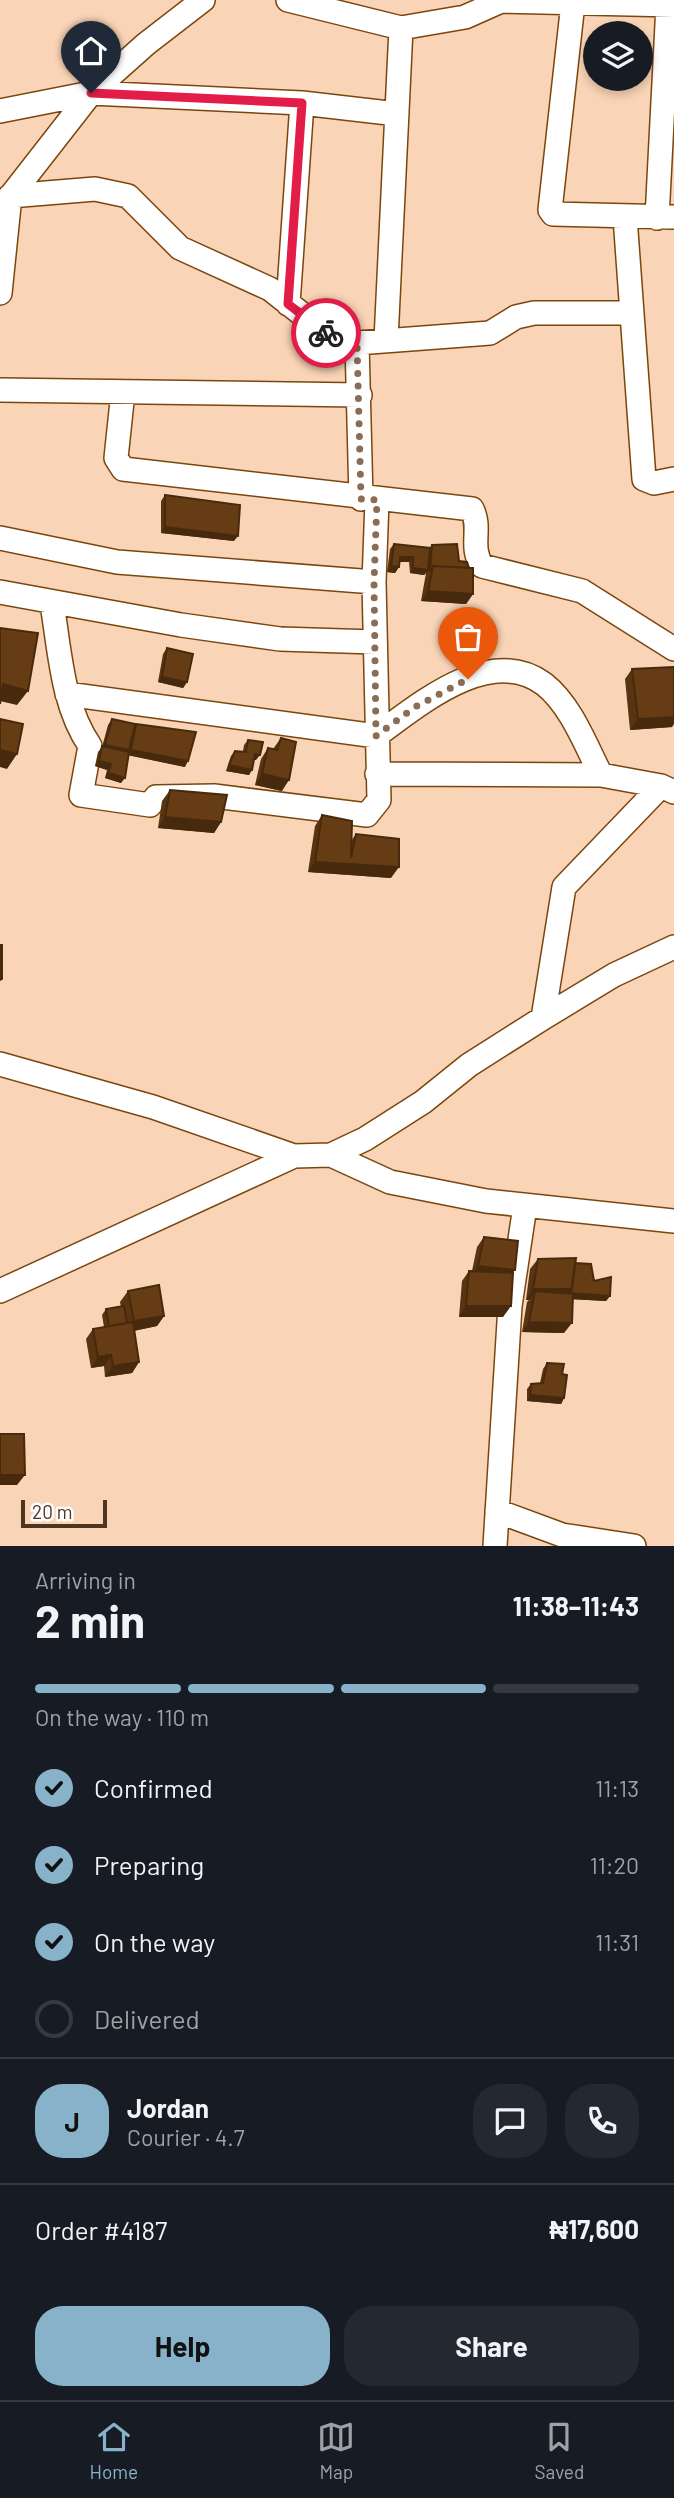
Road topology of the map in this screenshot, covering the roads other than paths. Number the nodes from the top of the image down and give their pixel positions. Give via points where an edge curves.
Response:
1 (203, 0) edge
2 (288, 0) edge
3 (585, 2) edge
4 (671, 5) edge
5 (474, 7) edge
6 (401, 28) junction
7 (91, 93) junction
8 (302, 103) junction
9 (0, 111) edge
10 (397, 114) junction
11 (5, 203) edge
12 (625, 217) junction
13 (665, 217) edge
14 (0, 293) edge
15 (288, 304) junction
16 (630, 313) junction
17 (386, 340) junction
18 (357, 343) junction
19 (0, 390) edge
20 (123, 392) junction
21 (360, 395) junction
22 (674, 479) edge
23 (369, 500) junction
24 (0, 538) edge
25 (374, 582) junction
26 (0, 592) edge
27 (52, 604) junction
28 (375, 642) junction
29 (674, 649) edge
30 (67, 694) junction
31 (376, 736) junction
32 (377, 774) junction
33 (601, 775) junction
34 (668, 789) edge
35 (674, 947) edge
36 (543, 1018) junction
37 (0, 1064) edge
38 (331, 1155) junction
39 (294, 1156) junction
40 (525, 1206) junction
41 (674, 1221) edge
42 (0, 1291) edge
43 (497, 1511) junction
44 (495, 1546) edge
45 (634, 1546) edge

1 - 7 street
2 - 6 street
3 - 4 street
3 - 5 street via 500,1
3 - 12 street via 550,211
4 - 13 street
5 - 6 street
6 - 10 street
7 - 8 street
7 - 9 street
7 - 11 street
8 - 10 street
8 - 15 street
10 - 17 street
11 - 14 street
11 - 15 street via 95,189 128,196 180,248 270,289
12 - 13 street
12 - 16 street
15 - 18 street via 326,333
16 - 17 street via 534,313 516,317 489,333
16 - 22 street via 644,480
17 - 18 street
18 - 21 street
19 - 20 street
20 - 21 street
20 - 23 street via 116,458 122,469
21 - 23 street
23 - 25 street
23 - 29 street via 472,509 474,554 482,566 582,591
24 - 25 street via 117,562
25 - 28 street
26 - 27 street
27 - 28 street via 280,639
27 - 30 street
28 - 31 street
30 - 31 street
30 - 32 street via 77,727 90,746 81,796 150,805 156,797 214,796 367,816 379,800
31 - 32 street
31 - 33 street via 415,707 468,679 499,669 527,674 546,685 579,731
32 - 33 street
33 - 34 street
34 - 36 street via 564,887
35 - 36 street via 614,975
36 - 38 street via 468,1065 423,1102
37 - 39 street via 153,1107
38 - 39 street
38 - 40 street via 390,1182
39 - 42 street
40 - 41 street
40 - 43 street via 510,1306
43 - 44 street
43 - 45 street via 562,1535

